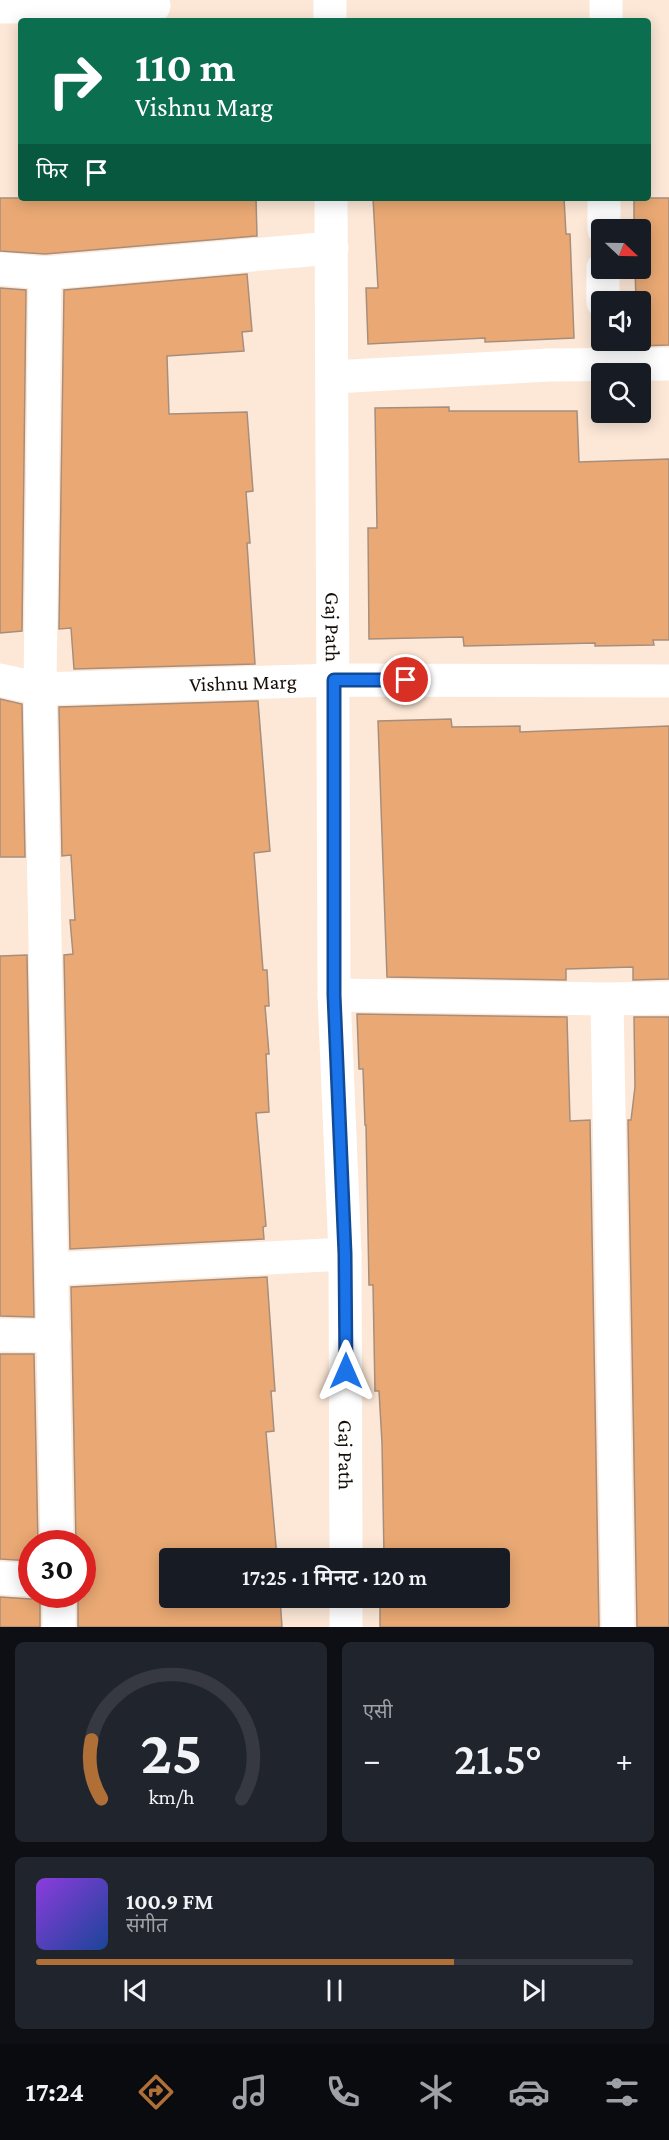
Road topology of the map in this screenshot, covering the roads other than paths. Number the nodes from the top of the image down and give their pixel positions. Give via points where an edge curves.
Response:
1 (330, 0) edge
2 (606, 0) edge
3 (37, 3) edge
4 (154, 6) dead end
5 (0, 7) edge
6 (330, 18) edge
7 (606, 18) edge
8 (331, 201) edge
9 (604, 201) edge
10 (603, 219) edge
11 (332, 248) junction
12 (0, 269) edge
13 (45, 273) junction
14 (602, 353) edge
15 (669, 364) edge
16 (333, 377) junction
17 (0, 680) edge
18 (334, 680) junction
19 (669, 681) edge
20 (40, 689) junction
21 (334, 995) junction
22 (669, 998) edge
23 (607, 999) junction
24 (345, 1254) junction
25 (53, 1269) junction
26 (0, 1335) edge
27 (54, 1336) junction
28 (57, 1530) edge
29 (346, 1548) edge
30 (0, 1578) edge
31 (18, 1579) edge
32 (59, 1608) edge
33 (346, 1608) edge
34 (59, 1627) edge
35 (346, 1627) edge
36 (618, 1627) edge

1 - 6 street
2 - 7 street
3 - 4 street
3 - 5 street
8 - 11 street, Gaj Path
9 - 10 street
11 - 13 street
11 - 16 street, Gaj Path
12 - 13 street
13 - 20 street
14 - 15 street
14 - 16 street via 549,365
16 - 18 street, Gaj Path
17 - 20 street, Vishnu Marg
18 - 19 street, Vishnu Marg
18 - 20 street, Vishnu Marg
18 - 21 street, Gaj Path
20 - 25 street
21 - 23 street
21 - 24 street, Gaj Path
22 - 23 street
23 - 36 street
24 - 25 street
24 - 29 street, Gaj Path
25 - 27 street
26 - 27 street
27 - 28 street
30 - 31 street
32 - 34 street
33 - 35 street

